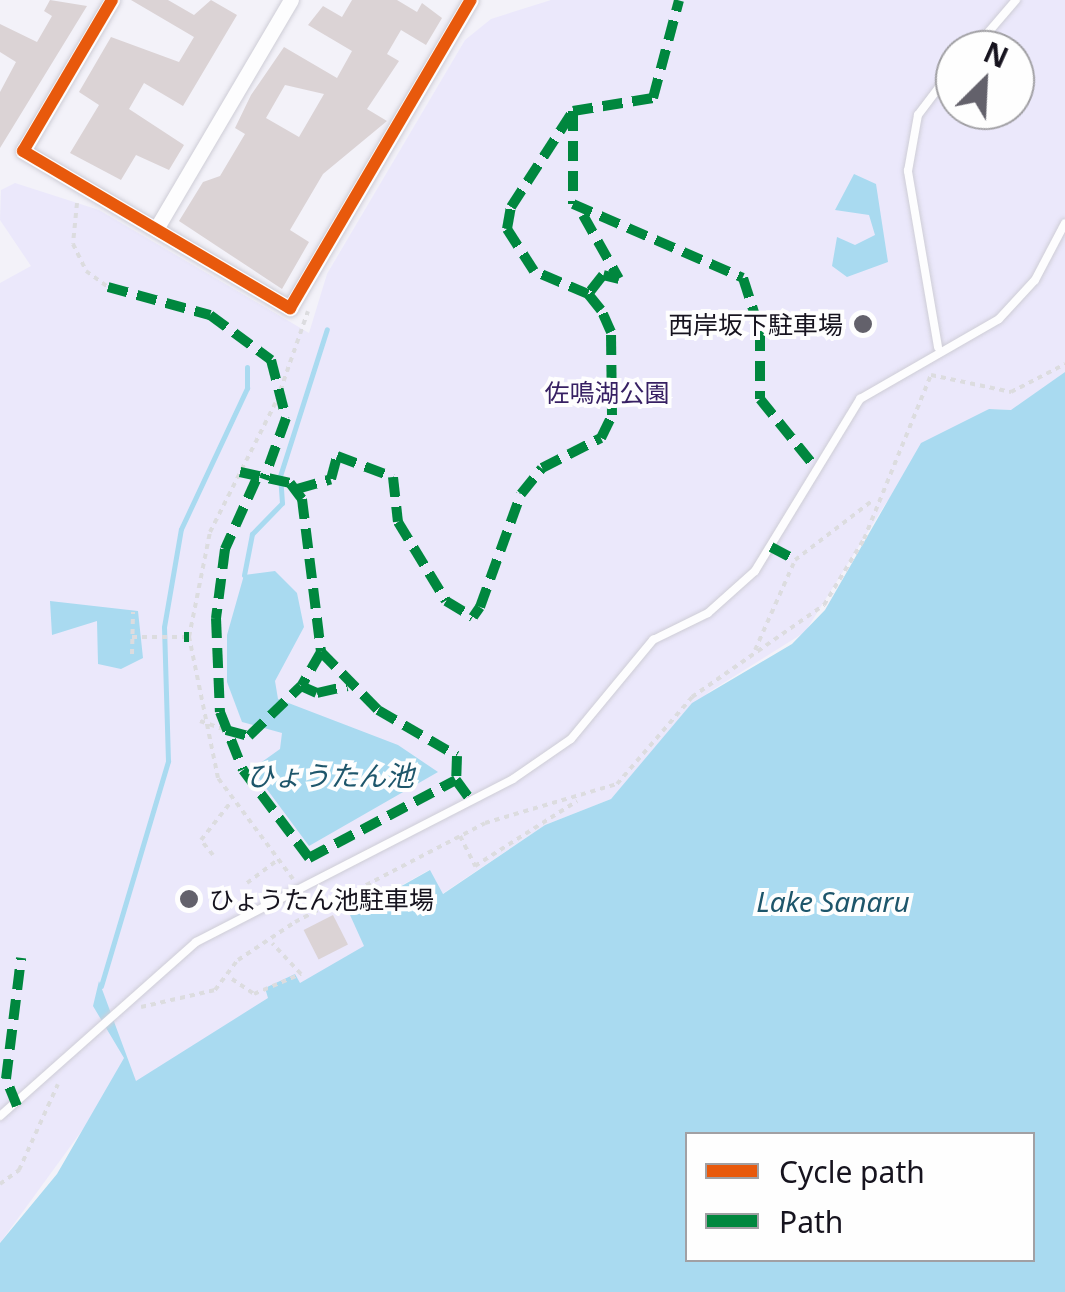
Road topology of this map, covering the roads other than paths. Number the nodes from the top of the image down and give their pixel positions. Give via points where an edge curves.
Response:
1 (112, 0) edge
2 (291, 0) edge
3 (472, 0) edge
4 (1016, 0) edge
5 (990, 30) edge
6 (935, 92) edge
7 (1065, 223) edge
8 (156, 229) junction
9 (938, 347) junction
10 (0, 1116) edge

1 - 8 street via 23,151
2 - 8 street
3 - 8 street via 290,308
4 - 5 lane
6 - 9 lane via 918,115 908,171
7 - 9 lane via 1009,309
9 - 10 lane via 844,420 755,572 708,613 653,640 571,739 513,779 196,942

